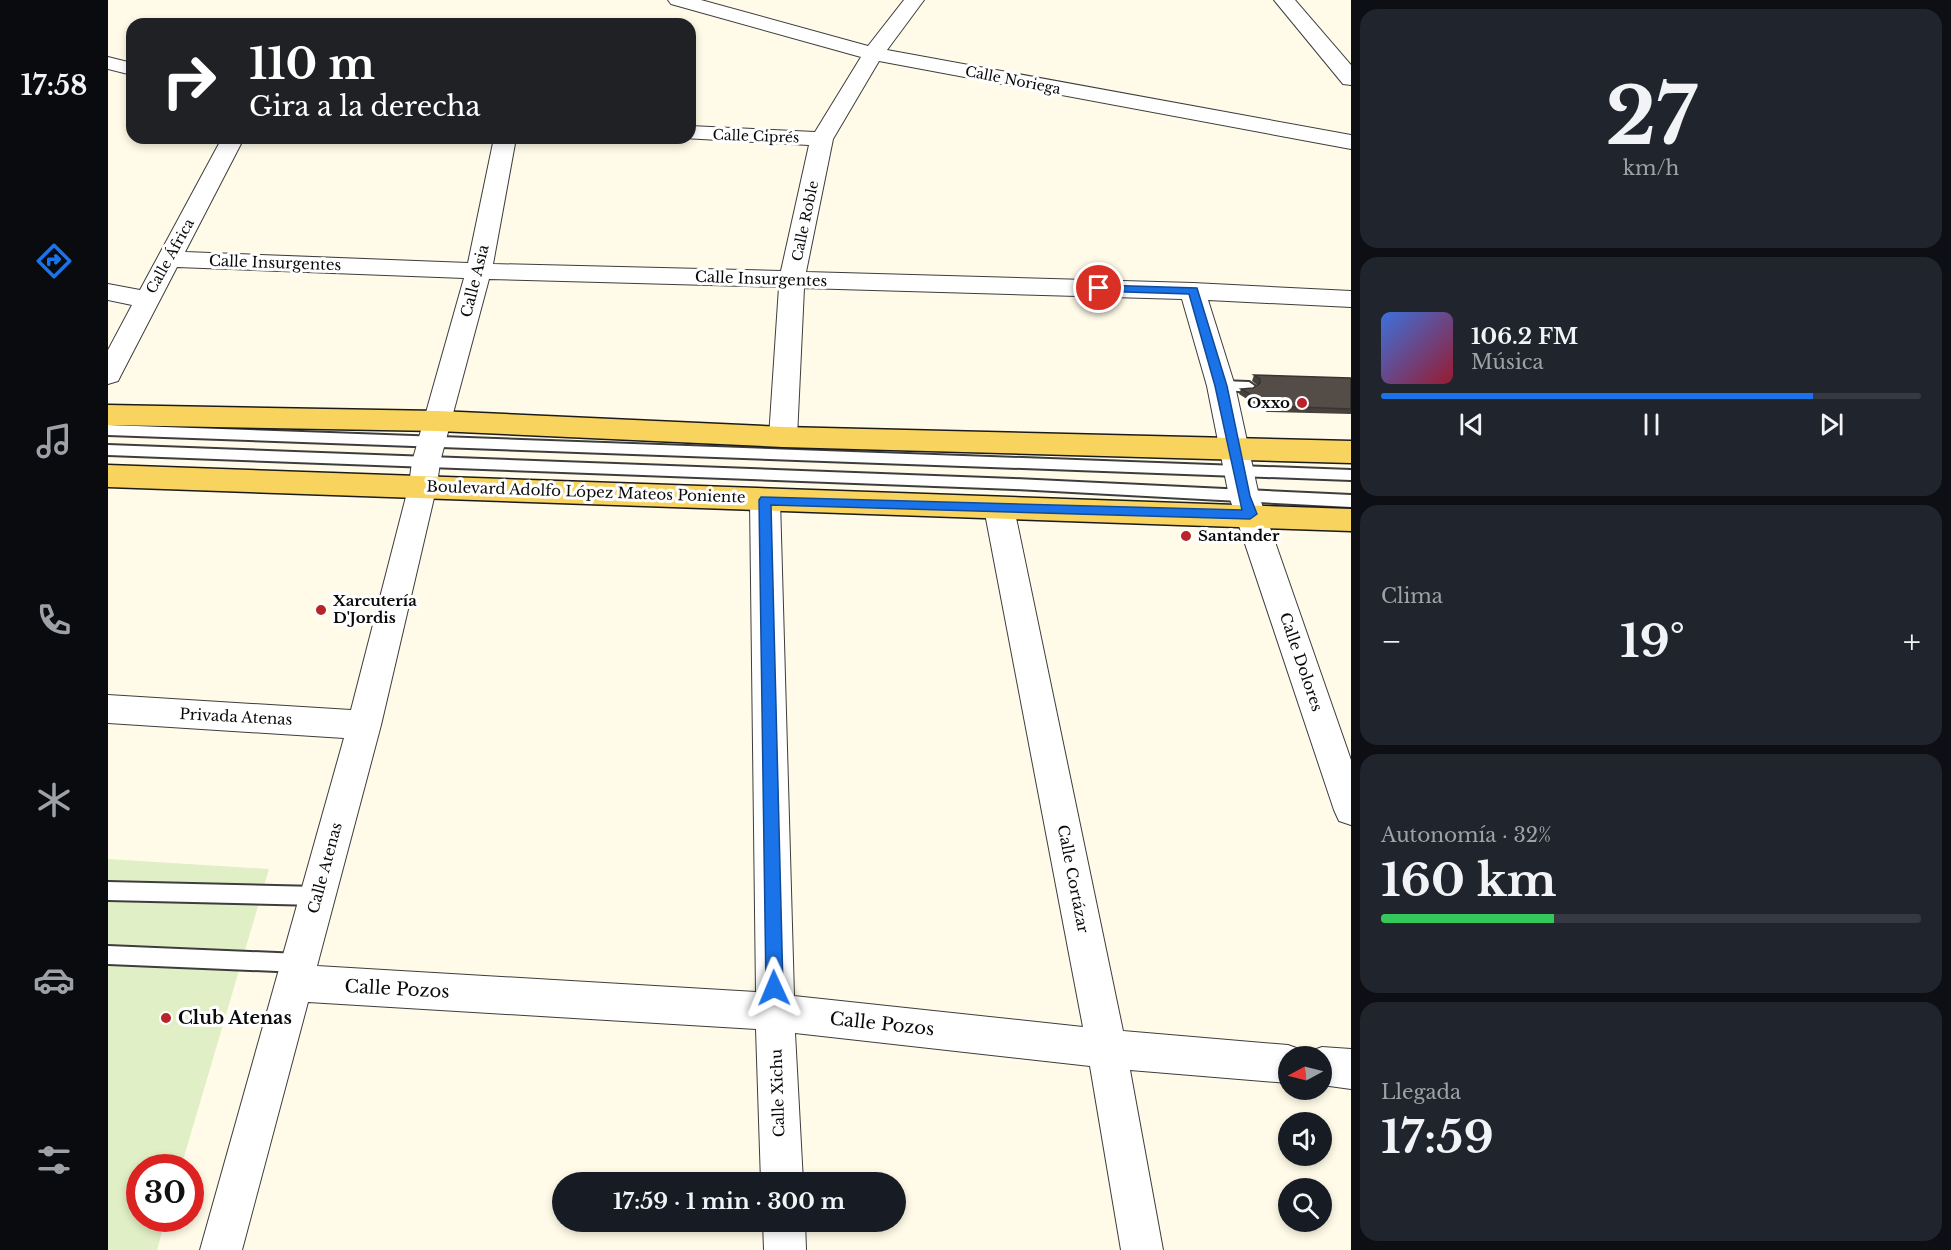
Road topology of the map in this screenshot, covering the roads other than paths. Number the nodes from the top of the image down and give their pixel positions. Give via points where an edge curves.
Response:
1 (678, 0) edge
2 (914, 0) edge
3 (1284, 0) edge
4 (873, 54) junction
5 (108, 63) edge
6 (126, 68) edge
7 (1351, 79) edge
8 (696, 134) edge
9 (822, 139) junction
10 (1351, 142) edge
11 (230, 144) edge
12 (504, 144) edge
13 (171, 259) junction
14 (478, 271) junction
15 (792, 279) junction
16 (1193, 291) junction
17 (108, 292) edge
18 (147, 299) junction
19 (1351, 299) edge
20 (108, 375) edge
21 (1221, 386) junction
22 (1249, 387) edge
23 (108, 415) edge
24 (108, 430) edge
25 (783, 437) junction
26 (108, 450) edge
27 (1351, 452) edge
28 (430, 453) junction
29 (1351, 475) edge
30 (108, 476) edge
31 (1242, 482) junction
32 (765, 500) junction
33 (1351, 501) edge
34 (999, 508) junction
35 (1351, 520) edge
36 (108, 709) edge
37 (364, 725) junction
38 (1351, 807) edge
39 (108, 891) edge
40 (318, 896) junction
41 (108, 955) edge
42 (297, 973) junction
43 (775, 1012) junction
44 (1107, 1049) junction
45 (1278, 1063) edge
46 (1332, 1067) edge
47 (1351, 1069) edge
48 (782, 1172) edge
49 (784, 1232) edge
50 (221, 1250) edge
51 (785, 1250) edge
52 (1142, 1250) edge

1 - 4 street, Calle Noriega
2 - 4 street, Calle Roble
3 - 7 street
4 - 9 street, Calle Roble
4 - 10 street, Calle Noriega
5 - 6 street
8 - 9 street, Calle Ciprés
9 - 15 street, Calle Roble
11 - 13 street, Calle África
12 - 14 street, Calle Asia
13 - 14 street, Calle Insurgentes
13 - 18 street, Calle África
14 - 15 street, Calle Insurgentes
14 - 28 street, Calle Asia
15 - 16 street, Calle Insurgentes
15 - 25 street, Calle Roble
16 - 19 street, Calle Insurgentes
16 - 21 street, Calle Dolores
17 - 18 street
18 - 20 street, Calle África
21 - 22 lane
21 - 31 street, Calle Dolores
23 - 28 main road, Boulevard Adolfo López Mateos Poniente
24 - 28 lane
25 - 28 main road, Boulevard Adolfo López Mateos Poniente
25 - 31 main road, Boulevard Adolfo López Mateos Poniente
26 - 28 lane
27 - 31 main road, Boulevard Adolfo López Mateos Poniente
28 - 30 main road, Boulevard Adolfo López Mateos Poniente
28 - 31 lane
28 - 31 lane
28 - 32 main road, Boulevard Adolfo López Mateos Poniente
28 - 37 street, Calle Atenas
29 - 31 lane
31 - 33 lane
31 - 34 main road, Boulevard Adolfo López Mateos Poniente
31 - 35 main road, Boulevard Adolfo López Mateos Poniente
31 - 38 street, Calle Dolores
32 - 34 main road, Boulevard Adolfo López Mateos Poniente
32 - 43 street, Calle Xichu
34 - 44 street, Calle Cortázar
36 - 37 street, Privada Atenas
37 - 40 street, Calle Atenas
39 - 40 lane
40 - 42 street, Calle Atenas
41 - 42 lane
42 - 43 street, Calle Pozos
42 - 50 street, Calle Atenas
43 - 44 street, Calle Pozos
43 - 48 street, Calle Xichu
44 - 45 street, Calle Pozos
44 - 52 street, Calle Cortázar
46 - 47 street
49 - 51 street

